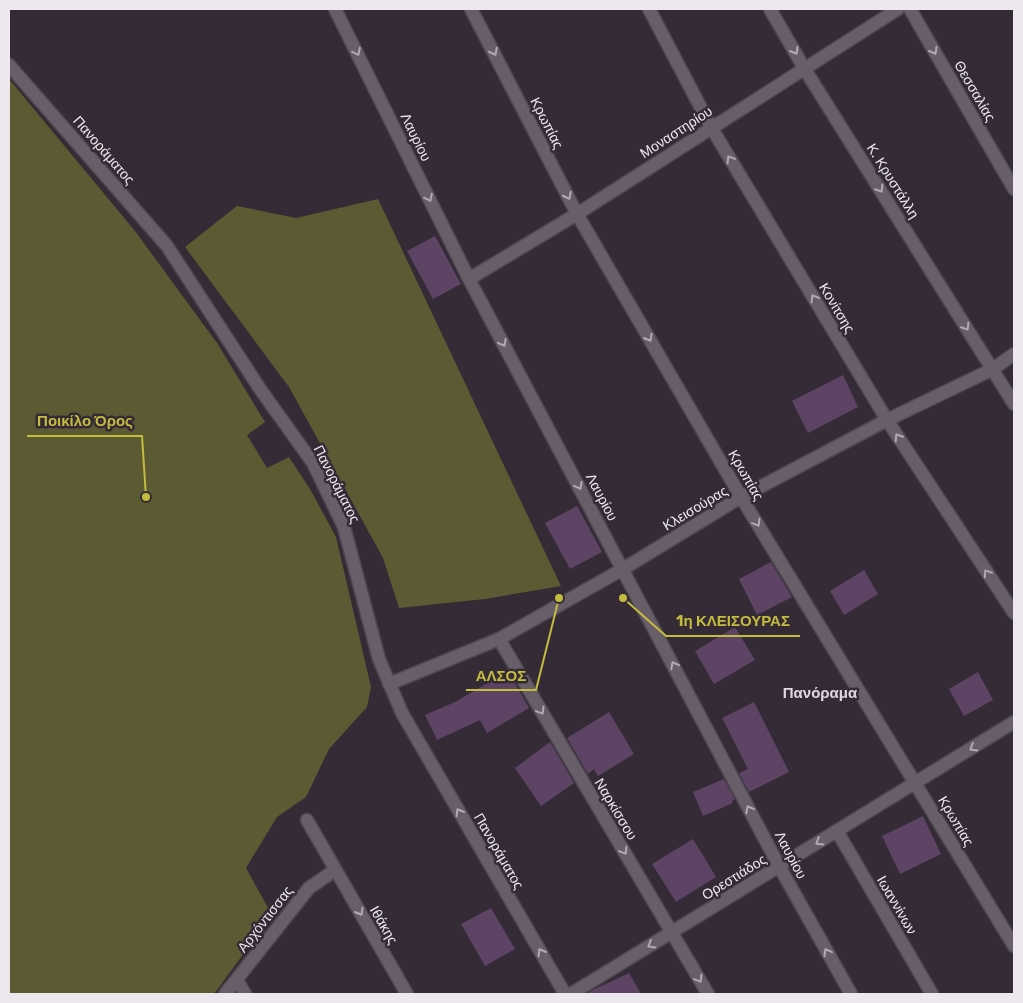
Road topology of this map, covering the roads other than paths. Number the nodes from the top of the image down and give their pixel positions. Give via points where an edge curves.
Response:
1 (335, 9) edge
2 (471, 9) edge
3 (650, 9) edge
4 (770, 9) edge
5 (898, 9) edge
6 (910, 9) edge
7 (9, 64) edge
8 (804, 68) junction
9 (711, 127) junction
10 (1014, 189) edge
11 (577, 214) junction
12 (469, 279) junction
13 (1014, 354) edge
14 (993, 369) junction
15 (1014, 404) edge
16 (887, 420) junction
17 (741, 497) junction
18 (623, 569) junction
19 (1014, 614) edge
20 (499, 639) junction
21 (390, 684) junction
22 (1014, 722) edge
23 (915, 783) junction
24 (307, 820) dead end
25 (837, 831) junction
26 (779, 866) junction
27 (335, 870) junction
28 (672, 933) junction
29 (1014, 946) edge
30 (237, 980) junction
31 (226, 994) edge
32 (245, 994) edge
33 (407, 994) edge
34 (565, 994) edge
35 (571, 994) edge
36 (708, 994) edge
37 (851, 994) edge
38 (932, 994) edge

1 -> 12 street, Λαυρίου
2 -> 11 street, Κρωπίας
3 - 9 street, Κονίτσης
4 -> 8 street, Κ. Κρυστάλλη
5 - 8 street, Μοναστηρίου
6 -> 10 street, Θεσσαλίας
7 - 21 street, Πανοράματος via 167,246 260,389 313,462 344,527 379,659
8 - 9 street, Μοναστηρίου
8 -> 14 street, Κ. Κρυστάλλη
9 - 11 street, Μοναστηρίου
16 -> 9 street, Κονίτσης
11 - 12 street, Μοναστηρίου
11 -> 17 street, Κρωπίας
12 -> 18 street, Λαυρίου
13 - 14 street, Κλεισούρας
14 - 15 street, Κ. Κρυστάλλη
14 - 16 street, Κλεισούρας
16 - 17 street, Κλεισούρας
19 -> 16 street, Κονίτσης
17 - 18 street, Κλεισούρας
17 -> 23 street, Κρωπίας
18 - 20 street, Κλεισούρας
26 -> 18 street, Λαυρίου
20 - 21 street, Κλεισούρας
20 -> 28 street, Ναρκίσσου
34 -> 21 street, Πανοράματος via 402,713
22 -> 23 street, Ορεστιάδος
23 - 25 street, Ορεστιάδος
23 - 29 street, Κρωπίας
24 - 27 street, Ιθάκης
25 -> 26 street, Ορεστιάδος
25 - 38 street, Ιωαννίνων
26 - 28 street, Ορεστιάδος
37 -> 26 street, Λαυρίου
27 - 30 street, Αρχόντισσας via 309,888
27 -> 33 street, Ιθάκης
28 -> 35 street, Ορεστιάδος
28 -> 36 street, Ναρκίσσου
30 - 31 street, Αρχόντισσας
30 - 32 street

